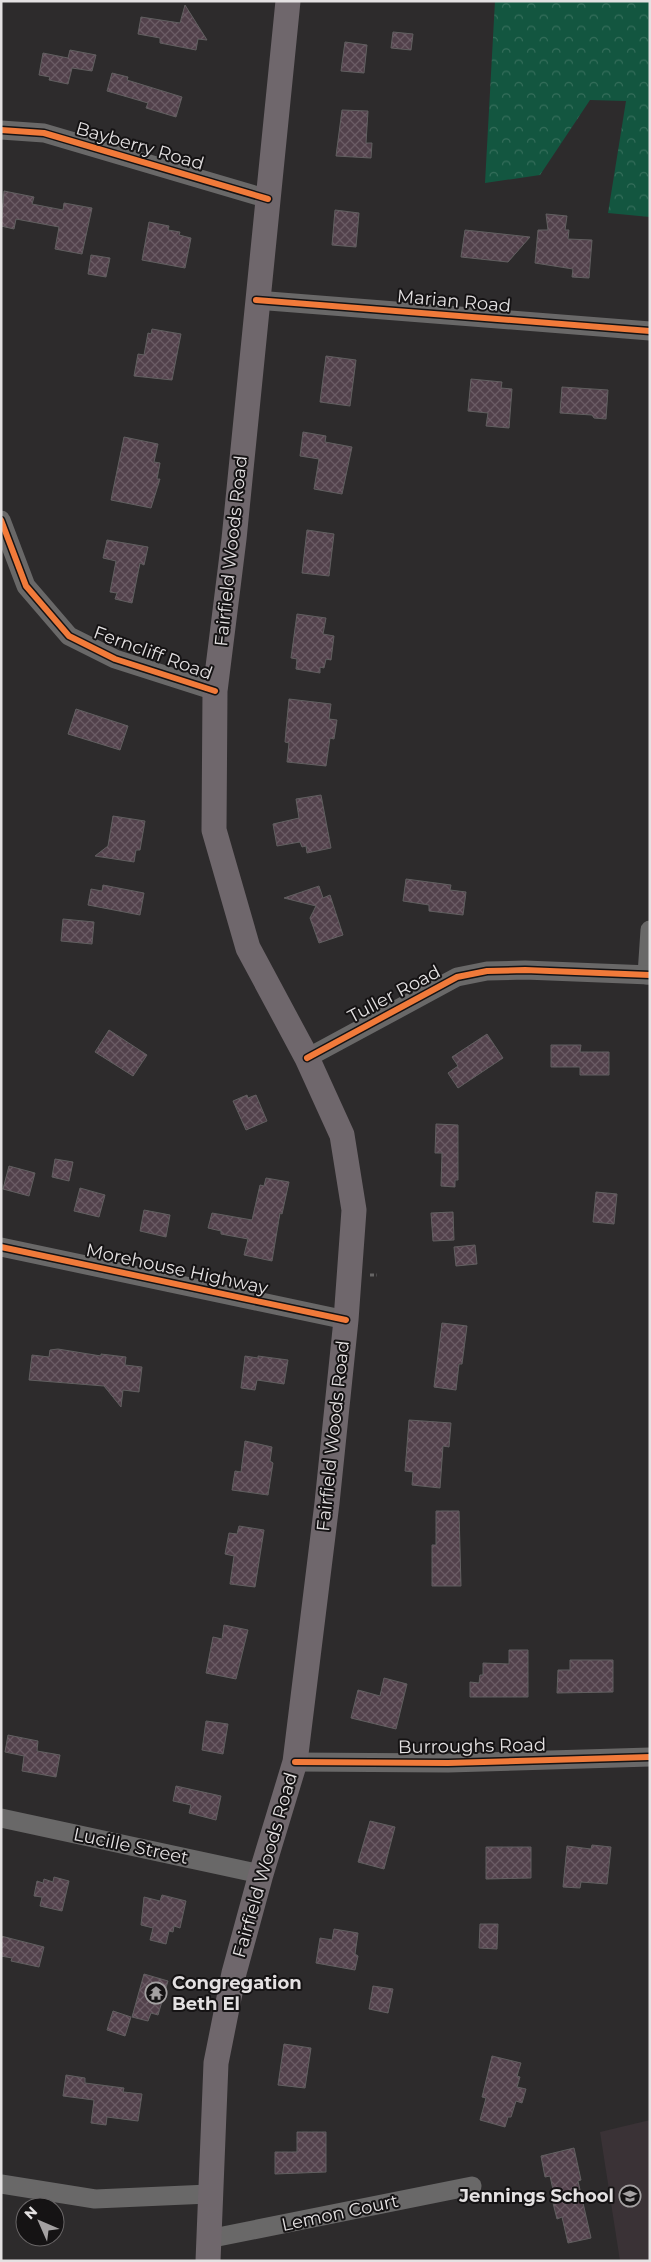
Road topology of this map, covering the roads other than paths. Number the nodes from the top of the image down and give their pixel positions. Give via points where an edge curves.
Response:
1 (288, 1) edge
2 (1, 130) edge
3 (268, 200) junction
4 (256, 300) junction
5 (650, 331) edge
6 (1, 520) edge
7 (215, 692) junction
8 (650, 930) edge
9 (649, 975) edge
10 (306, 1058) junction
11 (1, 1247) edge
12 (346, 1320) junction
13 (650, 1757) edge
14 (295, 1762) junction
15 (1, 1818) edge
16 (261, 1874) junction
17 (1, 2184) edge
18 (472, 2186) dead end
19 (209, 2194) junction
20 (208, 2250) edge

1 - 3 main road, Fairfield Woods Road
2 - 3 street, Bayberry Road via 44,133
3 - 4 main road, Fairfield Woods Road
4 - 5 street, Marian Road
4 - 7 main road, Fairfield Woods Road via 234,539
6 - 7 street, Ferncliff Road via 26,586 69,636 116,659
7 - 10 main road, Fairfield Woods Road via 214,830 248,948
8 - 9 street
9 - 10 street, Tuller Road via 525,970 487,971 457,977
10 - 12 main road, Fairfield Woods Road via 342,1135 354,1210
11 - 12 street, Morehouse Highway
12 - 14 main road, Fairfield Woods Road
13 - 14 street, Burroughs Road
14 - 16 main road, Fairfield Woods Road
15 - 16 street, Lucille Street
16 - 19 main road, Fairfield Woods Road via 234,1973 216,2063
17 - 19 street via 95,2199
18 - 20 street, Lemon Court
19 - 20 main road, Fairfield Woods Road

